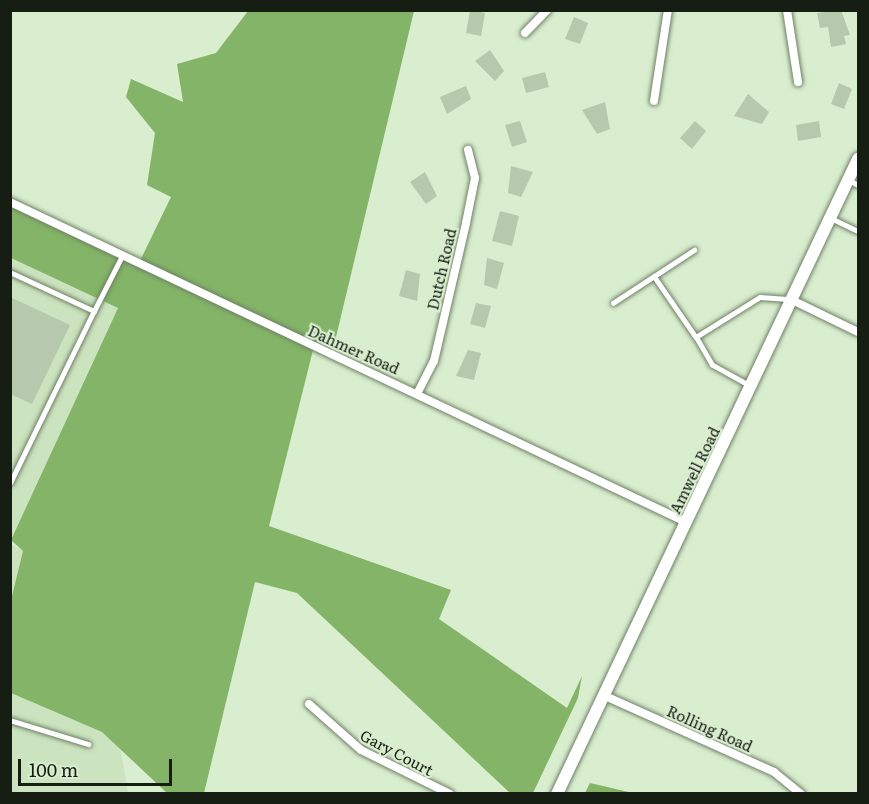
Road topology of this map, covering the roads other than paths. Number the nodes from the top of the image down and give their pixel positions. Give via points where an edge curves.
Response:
1 (547, 10) edge
2 (668, 10) edge
3 (787, 10) edge
4 (525, 33) dead end
5 (798, 82) dead end
6 (654, 101) dead end
7 (468, 150) dead end
8 (858, 159) edge
9 (854, 182) edge
10 (10, 202) edge
11 (831, 218) junction
12 (858, 231) edge
13 (694, 250) dead end
14 (122, 256) junction
15 (10, 272) edge
16 (654, 276) junction
17 (792, 300) junction
18 (613, 303) dead end
19 (94, 311) junction
20 (858, 332) edge
21 (696, 337) junction
22 (751, 386) junction
23 (418, 392) junction
24 (10, 483) edge
25 (686, 522) junction
26 (603, 695) junction
27 (309, 704) dead end
28 (10, 720) edge
29 (88, 744) dead end
30 (450, 794) edge
31 (557, 794) edge
32 (801, 794) edge

1 - 4 street
2 - 6 street
3 - 5 street
7 - 23 street, Dutch Road via 475,178 466,223 434,361
8 - 9 main road, Amwell Road
9 - 11 main road, Amwell Road
10 - 14 street, Dahmer Road
11 - 12 lane
11 - 17 main road, Amwell Road
13 - 16 lane
14 - 19 lane
14 - 23 street, Dahmer Road
15 - 19 lane
16 - 18 lane
16 - 21 lane
17 - 20 street
17 - 21 lane via 760,297
17 - 22 main road, Amwell Road
19 - 24 lane
21 - 22 lane via 712,365
22 - 25 main road, Amwell Road
23 - 25 street, Dahmer Road
25 - 26 main road, Amwell Road
26 - 31 main road, Amwell Road
26 - 32 street, Rolling Road via 774,772
27 - 30 street, Gary Court via 361,750
28 - 29 lane

